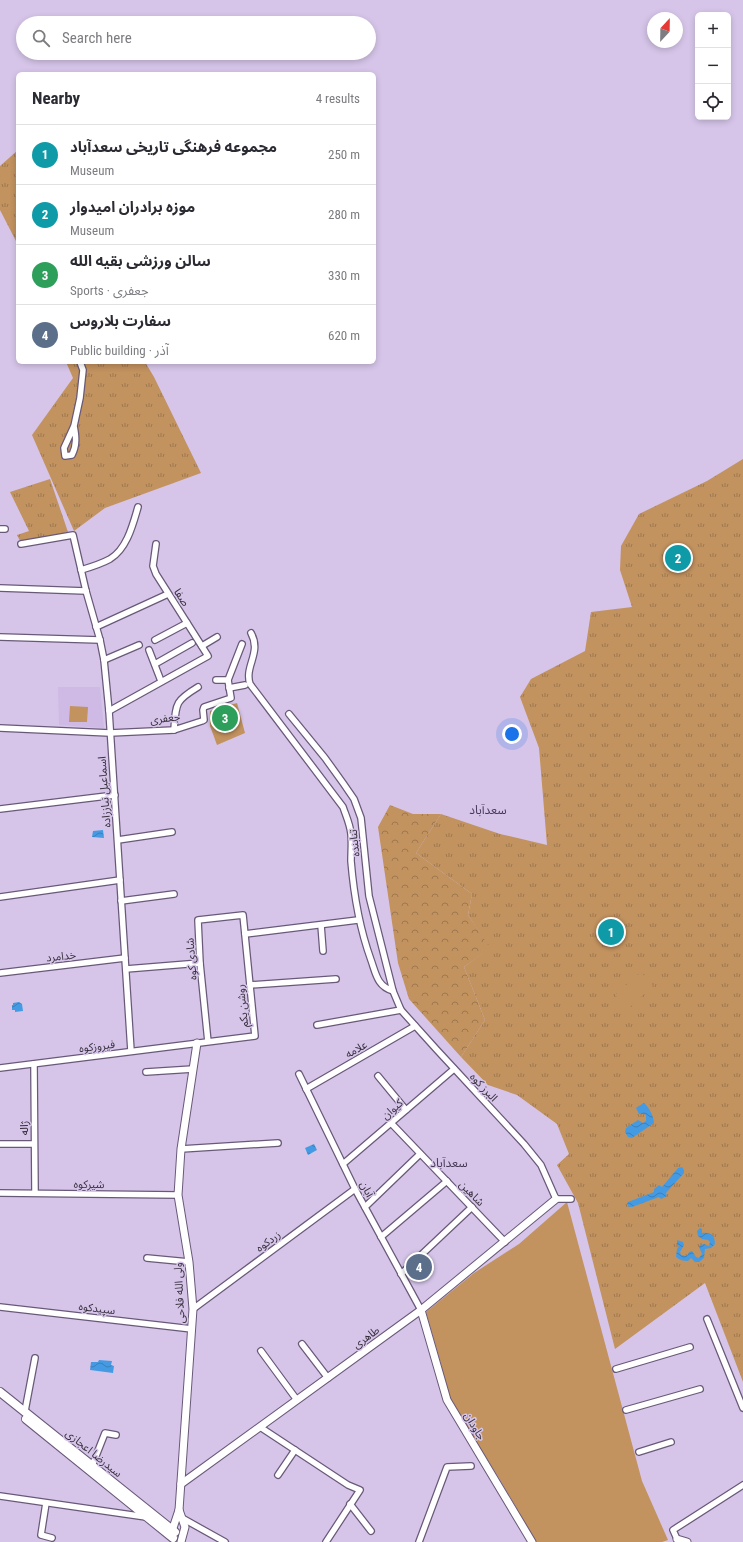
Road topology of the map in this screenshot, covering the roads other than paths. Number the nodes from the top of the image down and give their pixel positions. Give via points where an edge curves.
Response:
1 (80, 364) edge
2 (74, 426) dead end
3 (138, 507) dead end
4 (22, 544) dead end
5 (156, 544) dead end
6 (81, 570) junction
7 (0, 588) edge
8 (86, 591) junction
9 (168, 594) junction
10 (187, 623) junction
11 (96, 627) junction
12 (251, 633) dead end
13 (0, 637) edge
14 (217, 637) dead end
15 (100, 640) junction
16 (155, 640) dead end
17 (192, 643) dead end
18 (242, 644) dead end
19 (139, 645) dead end
20 (202, 646) junction
21 (149, 650) dead end
22 (104, 660) junction
23 (155, 664) junction
24 (216, 680) dead end
25 (228, 680) junction
26 (161, 681) junction
27 (245, 685) dead end
28 (198, 687) dead end
29 (229, 688) junction
30 (109, 711) junction
31 (289, 714) dead end
32 (0, 728) edge
33 (174, 730) junction
34 (110, 733) junction
35 (115, 795) junction
36 (0, 809) edge
37 (172, 832) dead end
38 (118, 840) junction
39 (120, 880) junction
40 (174, 894) dead end
41 (0, 897) edge
42 (122, 901) junction
43 (244, 915) joint
44 (358, 920) junction
45 (321, 925) junction
46 (245, 934) junction
47 (323, 951) dead end
48 (125, 958) junction
49 (200, 963) junction
50 (126, 969) junction
51 (0, 973) edge
52 (336, 979) dead end
53 (250, 985) junction
54 (393, 991) junction
55 (401, 1010) junction
56 (317, 1025) dead end
57 (415, 1026) junction
58 (208, 1042) junction
59 (197, 1043) junction
60 (131, 1052) junction
61 (34, 1064) junction
62 (0, 1068) edge
63 (194, 1069) junction
64 (454, 1069) junction
65 (146, 1072) dead end
66 (299, 1074) dead end
67 (378, 1076) dead end
68 (306, 1089) junction
69 (406, 1110) junction
70 (391, 1123) junction
71 (278, 1143) dead end
72 (0, 1144) edge
73 (34, 1144) junction
74 (181, 1149) junction
75 (420, 1154) junction
76 (343, 1164) junction
77 (447, 1181) junction
78 (355, 1189) junction
79 (35, 1192) junction
80 (0, 1193) edge
81 (178, 1195) junction
82 (556, 1199) junction
83 (571, 1199) dead end
84 (365, 1207) junction
85 (472, 1208) junction
86 (381, 1237) junction
87 (505, 1242) junction
88 (147, 1258) dead end
89 (190, 1262) junction
90 (401, 1274) junction
91 (0, 1307) edge
92 (193, 1309) junction
93 (421, 1310) junction
94 (707, 1319) dead end
95 (192, 1329) junction
96 (302, 1344) dead end
97 (690, 1347) dead end
98 (261, 1351) dead end
99 (35, 1358) dead end
100 (616, 1369) dead end
101 (328, 1378) junction
102 (700, 1389) dead end
103 (0, 1392) edge
104 (0, 1399) edge
105 (297, 1400) junction
106 (743, 1408) edge
107 (626, 1410) dead end
108 (25, 1411) junction
109 (260, 1427) junction
110 (116, 1435) dead end
111 (671, 1442) dead end
112 (295, 1450) junction
113 (639, 1452) dead end
114 (92, 1466) junction
115 (471, 1466) dead end
116 (278, 1475) dead end
117 (180, 1484) junction
118 (743, 1485) edge
119 (0, 1496) edge
120 (46, 1503) junction
121 (350, 1504) junction
122 (180, 1514) junction
123 (147, 1517) junction
124 (371, 1531) dead end
125 (173, 1537) edge
126 (52, 1538) dead end
127 (676, 1541) edge
128 (225, 1542) edge
129 (326, 1542) edge
130 (420, 1542) edge
131 (532, 1542) edge
132 (687, 1542) edge

1 - 2 street via 80,398
3 - 6 street via 122,548 112,558
4 - 6 street, اسماعیل نیاززاده via 74,535
5 - 9 street, صفا via 153,566
6 - 8 street, اسماعیل نیاززاده
7 - 8 street
8 - 11 street, اسماعیل نیاززاده
9 - 10 street, صفا
9 - 11 street
10 - 16 street
10 - 20 street, صفا
11 - 15 street, اسماعیل نیاززاده
12 - 44 street via 256,647 248,679 255,693 343,807 349,823
13 - 15 street
14 - 20 street
15 - 22 street, اسماعیل نیاززاده
17 - 23 street
18 - 25 street
19 - 22 street
20 - 26 street, صفا via 208,656
21 - 23 street
22 - 30 street, اسماعیل نیاززاده
23 - 26 street
24 - 25 street
25 - 29 street
26 - 30 street
27 - 29 street
28 - 33 street via 178,702
29 - 33 street, جعفری via 231,698 204,707 204,720
30 - 34 street, اسماعیل نیاززاده
31 - 54 street, تنابنده via 343,783 354,799 362,818 369,896
32 - 34 street, جعفری
33 - 34 street, جعفری
34 - 35 street, اسماعیل نیاززاده
35 - 36 street
35 - 38 street, اسماعیل نیاززاده
37 - 38 street
38 - 39 street, اسماعیل نیاززاده
39 - 41 street
39 - 42 street, اسماعیل نیاززاده
40 - 42 street
42 - 48 street, اسماعیل نیاززاده
43 - 46 street, روشن یکم
43 - 49 street, شادی کوه via 198,920
44 - 45 street
44 - 54 street via 379,982
45 - 46 street
45 - 47 street
46 - 53 street, روشن یکم
48 - 50 street, اسماعیل نیاززاده
48 - 51 street, خدامرد
49 - 50 street
49 - 58 street, شادی کوه
50 - 60 street, اسماعیل نیاززاده
52 - 53 street
53 - 58 street, روشن یکم via 255,1036
54 - 55 street, البرز کوه
55 - 56 street
55 - 57 street, البرز کوه
57 - 64 street, البرز کوه
57 - 68 street, علامه
58 - 59 street, روشن یکم
59 - 60 street, فیروزکوه
59 - 63 street, ولی‌ الله فلاحی
60 - 61 street, فیروزکوه
61 - 62 street, فیروزکوه
61 - 73 street, ژاله
63 - 65 street
63 - 74 street, ولی‌ الله فلاحی
64 - 69 street, کیوان
64 - 82 street, البرز کوه via 541,1165
66 - 68 street, آبان
67 - 69 street
68 - 76 street, آبان
69 - 70 street, کیوان
70 - 75 street, شاهین
70 - 76 street, کیوان
71 - 74 street
72 - 73 street
73 - 79 street, ژاله
74 - 81 street, ولی‌ الله فلاحی
75 - 77 street, شاهین
75 - 84 street
76 - 78 street, آبان
77 - 85 street, شاهین
77 - 86 street
78 - 84 street, آبان
78 - 92 street, زردکوه
79 - 80 street, شیرکوه
79 - 81 street, شیرکوه
81 - 89 street, ولی‌ الله فلاحی
82 - 83 street
82 - 87 street, طاهری
84 - 86 street, آبان
85 - 87 street, شاهین
85 - 90 street
86 - 90 street, آبان
87 - 93 street, طاهری
88 - 89 street
89 - 92 street, ولی‌ الله فلاحی
90 - 93 street, آبان
91 - 95 street, سپیدکوه
92 - 95 street, ولی‌ الله فلاحی
93 - 101 street, طاهری
93 - 131 street, جاودان via 447,1400
94 - 106 street
95 - 117 street, ولی‌ الله فلاحی
96 - 101 street
97 - 100 street
98 - 105 street
99 - 108 street
101 - 105 street, طاهری
102 - 107 street
103 - 108 main road, سیدرضا اعجازی
104 - 123 main road, سیدرضا اعجازی
105 - 109 street, طاهری
108 - 114 main road, سیدرضا اعجازی
109 - 112 street
109 - 117 street, طاهری
110 - 114 street via 106,1433
111 - 113 street
112 - 116 street
112 - 121 street via 348,1485 360,1490
114 - 125 main road, سیدرضا اعجازی
115 - 130 street via 447,1467
117 - 122 street, ولی‌ الله فلاحی
118 - 127 street via 673,1530
119 - 120 street
120 - 123 street
120 - 126 street via 41,1535
121 - 124 street
121 - 129 street
122 - 125 street
122 - 125 street via 185,1527
122 - 128 street
123 - 125 main road, سیدرضا اعجازی
127 - 132 street

